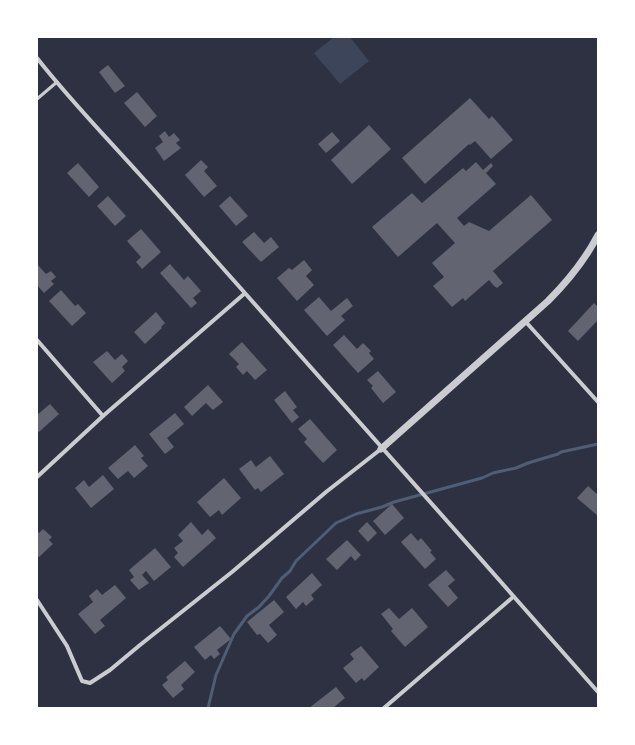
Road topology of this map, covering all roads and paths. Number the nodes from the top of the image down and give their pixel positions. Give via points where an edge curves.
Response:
1 (37, 58) edge
2 (57, 82) junction
3 (37, 100) edge
4 (598, 235) edge
5 (244, 294) junction
6 (526, 321) junction
7 (37, 340) edge
8 (598, 402) edge
9 (103, 416) junction
10 (382, 448) junction
11 (37, 477) edge
12 (514, 597) junction
13 (37, 600) edge
14 (598, 692) edge
15 (384, 708) edge

1 - 2 street
2 - 3 lane
2 - 5 street
4 - 6 street via 569,279
5 - 9 street
5 - 10 street
6 - 8 street
6 - 10 street
7 - 9 street
9 - 11 street
10 - 12 street
10 - 13 street via 232,572 110,670 90,683 82,681 66,646
12 - 14 street
12 - 15 street

